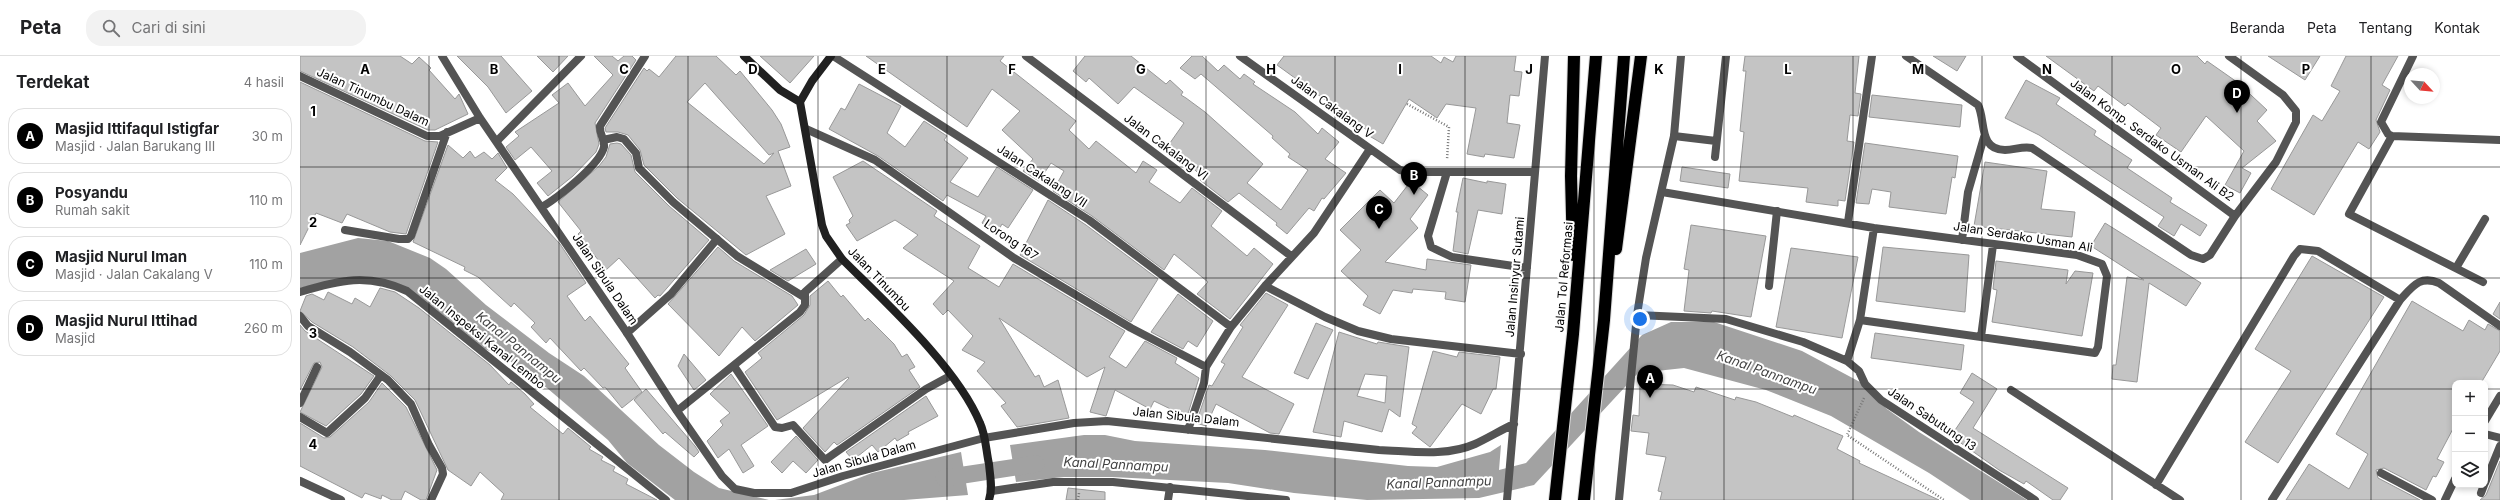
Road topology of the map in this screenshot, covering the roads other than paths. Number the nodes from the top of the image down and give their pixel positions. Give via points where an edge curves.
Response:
1 (581, 56) edge
2 (645, 56) edge
3 (744, 56) edge
4 (832, 56) edge
5 (1026, 56) edge
6 (1240, 56) edge
7 (1545, 56) edge
8 (1574, 56) edge
9 (1596, 56) edge
10 (1624, 56) edge
11 (1642, 56) edge
12 (1681, 56) edge
13 (1726, 56) edge
14 (1872, 56) edge
15 (1906, 56) edge
16 (2016, 56) edge
17 (2229, 56) edge
18 (2413, 56) edge
19 (446, 57) edge
20 (300, 76) edge
21 (800, 102) junction
22 (480, 118) junction
23 (806, 129) junction
24 (447, 132) junction
25 (1674, 136) junction
26 (2392, 136) junction
27 (1984, 137) junction
28 (603, 140) junction
29 (2500, 140) edge
30 (497, 141) junction
31 (1716, 141) junction
32 (1370, 149) junction
33 (1715, 157) dead end
34 (1447, 172) junction
35 (1535, 172) junction
36 (1662, 192) junction
37 (542, 207) junction
38 (1777, 211) junction
39 (2235, 216) junction
40 (2485, 219) dead end
41 (1848, 222) junction
42 (1874, 228) junction
43 (345, 230) dead end
44 (717, 239) junction
45 (1962, 240) junction
46 (1992, 245) junction
47 (1291, 256) junction
48 (842, 259) junction
49 (1527, 268) junction
50 (2456, 268) junction
51 (2483, 282) dead end
52 (1265, 286) junction
53 (1769, 286) dead end
54 (300, 292) edge
55 (804, 297) junction
56 (2400, 300) junction
57 (1575, 310) junction
58 (1636, 315) junction
59 (300, 316) edge
60 (1604, 320) junction
61 (1860, 320) junction
62 (1232, 326) junction
63 (2500, 326) edge
64 (627, 332) junction
65 (1981, 337) junction
66 (1521, 354) junction
67 (1847, 361) junction
68 (734, 366) junction
69 (1206, 367) junction
70 (325, 371) dead end
71 (381, 375) junction
72 (950, 376) junction
73 (2011, 390) dead end
74 (2500, 396) edge
75 (300, 403) edge
76 (677, 410) junction
77 (2488, 416) edge
78 (300, 418) edge
79 (1514, 424) junction
80 (1188, 430) junction
81 (2488, 435) edge
82 (984, 438) junction
83 (2500, 438) edge
84 (2500, 446) edge
85 (2381, 473) dead end
86 (2488, 477) edge
87 (300, 481) edge
88 (2156, 485) junction
89 (2452, 485) edge
90 (1170, 487) junction
91 (992, 491) junction
92 (341, 500) edge
93 (431, 500) edge
94 (666, 500) edge
95 (989, 500) edge
96 (1168, 500) edge
97 (1286, 500) edge
98 (1508, 500) edge
99 (1555, 500) edge
100 (1584, 500) edge
101 (1619, 500) edge
102 (2035, 500) edge
103 (2180, 500) edge
104 (2272, 500) edge
105 (2432, 500) edge
106 (2444, 500) edge

1 - 30 street
2 - 28 street via 602,121 600,131
3 - 21 main road via 780,90
4 - 21 main road via 812,81
4 - 62 street, Jalan Cakalang VII via 1089,220
5 - 47 street, Jalan Cakalang VI
6 - 32 street, Jalan Cakalang V
7 - 35 street, Jalan Insinyur Sutami
8 - 57 highway via 1571,176
9 - 57 highway, Jalan Tol Reformasi
10 - 60 highway
11 - 60 highway via 1619,230
12 - 25 street
13 - 31 street
14 - 41 street
15 - 27 street via 1978,105
16 - 39 street, Jalan Komp. Serdako Usman Ali B2
17 - 39 street via 2283,95 2296,111 2296,122 2276,162
18 - 26 street via 2381,122
19 - 22 street, Jalan Sibula Dalam
20 - 24 street, Jalan Tinumbu Dalam via 421,134 437,137
21 - 23 main road, Jalan Tinumbu
22 - 24 street, Jalan Tinumbu Dalam
22 - 30 street, Jalan Sibula Dalam
23 - 48 main road, Jalan Tinumbu via 822,225 826,236
23 - 69 street, Lorong 167 via 876,160 1014,258 1131,328
24 - 43 street via 411,236 404,239
25 - 31 street
25 - 36 street
26 - 29 street
26 - 50 street via 2349,214
27 - 39 street via 1991,146 2004,150 2022,146 2032,148 2048,157 2197,258 2207,258 2210,255
27 - 45 street via 1968,192
28 - 37 street via 603,150 594,162 559,196
28 - 44 street via 617,137 624,139 636,153 639,168 673,202
30 - 37 street, Jalan Sibula Dalam
31 - 33 street
32 - 34 street, Jalan Cakalang V via 1400,170
32 - 47 street via 1314,233
34 - 35 street, Jalan Cakalang V
34 - 49 street via 1428,236 1431,247 1452,257
35 - 49 street, Jalan Insinyur Sutami
36 - 38 street, Jalan Serdako Usman Ali
36 - 58 street via 1646,258
37 - 64 street, Jalan Sibula Dalam
38 - 41 street, Jalan Serdako Usman Ali
38 - 53 street
40 - 50 street
41 - 42 street, Jalan Serdako Usman Ali
42 - 45 street, Jalan Serdako Usman Ali
42 - 61 street
44 - 55 street via 754,268
44 - 64 street via 671,294
45 - 46 street, Jalan Serdako Usman Ali
46 - 65 street
46 - 65 street, Jalan Serdako Usman Ali via 2077,255 2102,264 2107,276 2098,347 2095,353
47 - 52 street
48 - 55 street via 809,287
48 - 72 main road, Jalan Tinumbu via 920,339
49 - 66 street, Jalan Insinyur Sutami
50 - 51 street
52 - 62 street
52 - 66 street via 1324,317 1358,331 1391,339
54 - 94 street, Jalan Inspeksi Kanal Lembo via 343,280 365,279 378,280 406,291
55 - 68 street via 805,305 800,312
56 - 63 street via 2418,281 2431,279
56 - 88 street via 2318,251 2300,249
56 - 104 street
57 - 99 highway, Jalan Tol Reformasi
58 - 67 street, Jalan Sabutung 13 via 1726,318 1803,342
58 - 101 street
59 - 71 street via 308,326
60 - 100 highway via 1591,457
61 - 65 street, Jalan Serdako Usman Ali
61 - 67 street
62 - 69 street
64 - 76 street, Jalan Sibula Dalam
66 - 79 street, Jalan Insinyur Sutami
67 - 102 street, Jalan Sabutung 13 via 1859,371 1865,384 1881,400
68 - 72 street via 775,427 793,425 825,460 926,389
68 - 76 street
69 - 80 street via 1204,383
70 - 75 street via 316,366
71 - 78 street via 365,398 327,433
71 - 93 street via 411,404 442,468 443,474
72 - 82 main road, Jalan Tinumbu via 975,413
73 - 88 street
74 - 77 street
76 - 82 street, Jalan Sibula Dalam via 728,484 735,489 754,493 791,493 843,476
79 - 80 street, Jalan Sibula Dalam via 1459,449 1423,452 1379,450
79 - 98 street, Jalan Insinyur Sutami
80 - 82 street, Jalan Sibula Dalam via 1107,421 1074,423
81 - 83 street
82 - 91 main road, Jalan Tinumbu
84 - 86 street
85 - 105 street
87 - 92 street
88 - 103 street
89 - 106 street
90 - 91 street via 1072,481
90 - 96 street
90 - 97 street
91 - 95 main road

